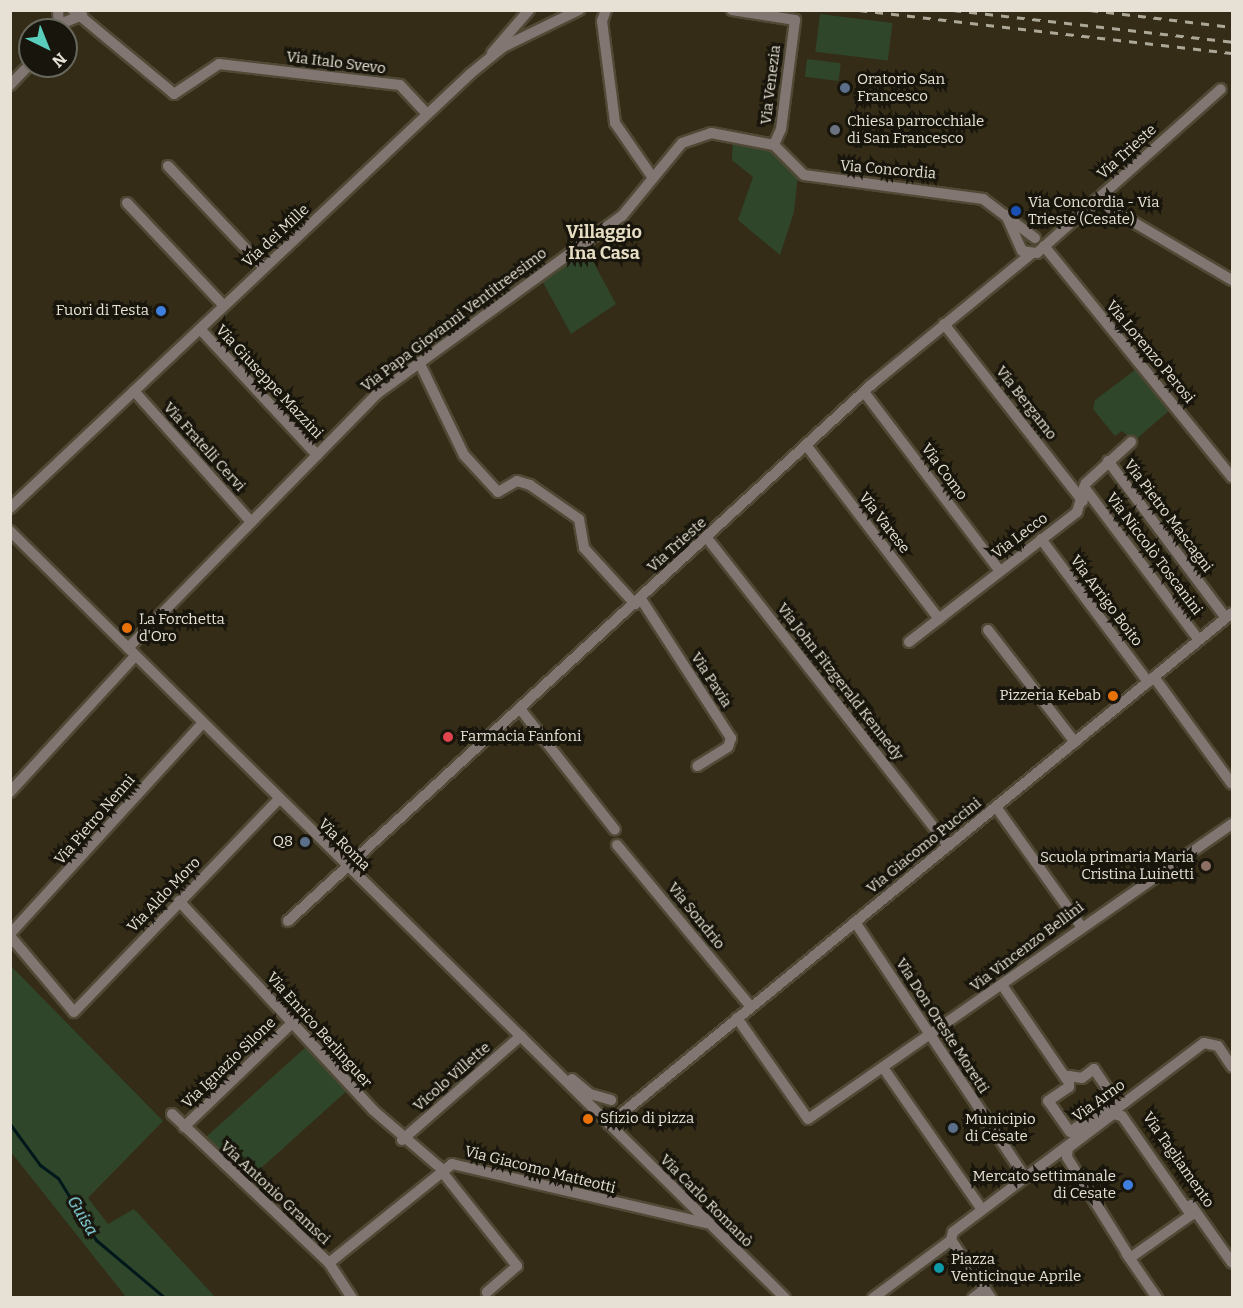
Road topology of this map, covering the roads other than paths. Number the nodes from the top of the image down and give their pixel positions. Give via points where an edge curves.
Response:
1 (529, 10) edge
2 (579, 10) edge
3 (606, 10) edge
4 (732, 10) edge
5 (78, 13) edge
6 (490, 56) junction
7 (1221, 89) dead end
8 (427, 114) junction
9 (774, 145) junction
10 (168, 166) dead end
11 (653, 178) junction
12 (1096, 200) junction
13 (127, 203) dead end
14 (1006, 215) junction
15 (1043, 241) junction
16 (1025, 250) junction
17 (264, 268) junction
18 (1233, 280) edge
19 (224, 306) junction
20 (944, 324) junction
21 (200, 329) junction
22 (419, 362) junction
23 (134, 391) junction
24 (864, 392) junction
25 (1131, 442) dead end
26 (806, 446) junction
27 (316, 455) junction
28 (1108, 461) junction
29 (1233, 477) edge
30 (1084, 487) junction
31 (1083, 501) junction
32 (10, 508) edge
33 (251, 522) junction
34 (10, 531) edge
35 (707, 538) junction
36 (1041, 539) junction
37 (1000, 570) junction
38 (638, 602) junction
39 (1229, 616) edge
40 (939, 618) junction
41 (987, 630) dead end
42 (1199, 640) junction
43 (909, 642) dead end
44 (131, 652) junction
45 (1151, 680) junction
46 (521, 710) junction
47 (202, 724) junction
48 (1075, 742) junction
49 (697, 766) dead end
50 (1233, 784) edge
51 (10, 792) edge
52 (278, 801) junction
53 (996, 807) junction
54 (1233, 824) edge
55 (615, 830) dead end
56 (617, 845) dead end
57 (948, 846) junction
58 (363, 853) junction
59 (347, 868) junction
60 (360, 882) junction
61 (179, 901) junction
62 (288, 921) dead end
63 (855, 922) junction
64 (1081, 926) junction
65 (10, 935) edge
66 (1002, 985) junction
67 (751, 1007) junction
68 (75, 1012) joint
69 (737, 1018) junction
70 (294, 1022) junction
71 (520, 1036) junction
72 (930, 1037) junction
73 (1233, 1067) edge
74 (884, 1069) junction
75 (562, 1077) junction
76 (1067, 1080) junction
77 (610, 1100) junction
78 (635, 1102) junction
79 (1120, 1104) junction
80 (590, 1105) junction
81 (172, 1114) dead end
82 (609, 1124) junction
83 (184, 1127) junction
84 (402, 1140) junction
85 (1055, 1152) junction
86 (444, 1172) junction
87 (1024, 1175) junction
88 (981, 1208) junction
89 (706, 1223) junction
90 (951, 1240) junction
91 (1130, 1258) junction
92 (329, 1263) junction
93 (1233, 1263) edge
94 (487, 1292) dead end
95 (988, 1293) edge
96 (352, 1298) edge
97 (785, 1298) edge
98 (873, 1298) edge
99 (973, 1298) edge
100 (1157, 1298) edge

1 - 6 street via 501,36
2 - 6 street, Via dei Mille
3 - 11 street via 602,29 615,123
4 - 9 street, Via Venezia via 795,20 782,129
5 - 8 street, Via Italo Svevo via 174,94 213,66 230,65 400,85
6 - 8 street, Via dei Mille
7 - 12 street, Via Trieste
8 - 17 street, Via dei Mille
9 - 11 street, Via Venezia via 728,134 692,137 672,150
9 - 14 street, Via Concordia via 804,175 966,194
10 - 17 street
11 - 22 street, Via Papa Giovanni Ventitreesimo via 614,222
12 - 15 street, Via Trieste
12 - 18 street
13 - 19 street
14 - 15 street, Via Concordia
14 - 16 street
15 - 16 street, Via Trieste
15 - 29 street, Via Lorenzo Perosi via 1154,385
16 - 20 street, Via Trieste via 1017,266
17 - 19 street, Via dei Mille
19 - 21 street, Via dei Mille
20 - 24 street, Via Trieste
20 - 31 street, Via Bergamo
21 - 23 street, Via dei Mille
21 - 27 street, Via Giuseppe Mazzini
22 - 27 street, Via Papa Giovanni Ventitreesimo
22 - 38 street, Via Pavia via 464,455 498,492 508,484 524,483 579,519 584,549
23 - 32 street, Via dei Mille
23 - 33 street, Via Fratelli Cervi
24 - 26 street, Via Trieste
24 - 37 street, Via Como
25 - 28 street
26 - 35 street, Via Trieste
26 - 40 street, Via Varese
27 - 33 street, Via Papa Giovanni Ventitreesimo
28 - 30 street
28 - 39 street, Via Pietro Mascagni
30 - 31 street
30 - 42 street, Via Niccolò Toscanini
31 - 36 street, Via Lecco
33 - 44 street, Via Papa Giovanni Ventitreesimo
34 - 44 street, Via Roma
35 - 38 street, Via Trieste
35 - 57 street, Via John Fitzgerald Kennedy
36 - 37 street, Via Lecco
36 - 45 street, Via Arrigo Boito
37 - 40 street, Via Lecco
38 - 46 street, Via Trieste
38 - 49 street, Via Pavia via 731,738 729,747
39 - 42 street, Via Giacomo Puccini
40 - 43 street, Via Lecco
41 - 48 street
42 - 45 street, Via Giacomo Puccini
44 - 47 street, Via Roma
44 - 51 street, Via Papa Giovanni Ventitreesimo
45 - 48 street, Via Giacomo Puccini
45 - 50 street, Via Arrigo Boito
46 - 55 street
46 - 58 street, Via Trieste
47 - 52 street, Via Roma
47 - 65 street, Via Pietro Nenni
48 - 53 street, Via Giacomo Puccini
52 - 59 street, Via Roma
52 - 61 street, Via Aldo Moro
53 - 57 street, Via Giacomo Puccini
53 - 64 street
54 - 64 street, Via Vincenzo Bellini
56 - 67 street, Via Sondrio
57 - 63 street, Via Giacomo Puccini
58 - 59 street, Via Trieste
58 - 60 street
59 - 60 street, Via Roma
59 - 62 street, Via Trieste
60 - 71 street, Via Roma
61 - 68 street, Via Aldo Moro
61 - 70 street, Via Enrico Berlinguer
63 - 67 street, Via Giacomo Puccini
63 - 72 street, Via Don Oreste Moretti
64 - 66 street, Via Vincenzo Bellini
65 - 68 street, Via Pietro Nenni
66 - 72 street, Via Vincenzo Bellini
66 - 76 street
67 - 69 street, Via Giacomo Puccini
69 - 74 street, Via Vincenzo Bellini via 808,1119
69 - 78 street, Via Giacomo Puccini
70 - 83 street, Via Ignazio Silone
70 - 84 street, Via Enrico Berlinguer
71 - 75 street, Via Roma
71 - 84 street, Vicolo Villette
72 - 74 street, Via Vincenzo Bellini
72 - 87 street, Via Don Oreste Moretti
73 - 79 street, Via Arno via 1218,1046 1204,1043
74 - 88 street
75 - 77 street
75 - 80 street, Via Roma
76 - 76 street via 1069,1087 1048,1101 1070,1132 1115,1100 1094,1070
77 - 78 street
77 - 80 street
78 - 82 street, Via Giacomo Puccini
79 - 85 street, Via Arno
79 - 93 street, Via Tagliamento
80 - 82 street, Via Roma
81 - 83 street, Via Antonio Gramsci
82 - 89 street, Via Carlo Romanò
83 - 92 street, Via Antonio Gramsci
84 - 86 street, Via Enrico Berlinguer
85 - 87 street, Via Arno
85 - 91 street
86 - 89 street, Via Giacomo Matteotti via 449,1165 465,1166
86 - 92 street
86 - 94 street, Via Enrico Berlinguer via 518,1266
87 - 88 street, Via Arno
88 - 90 street, Via Arno
89 - 97 street, Via Carlo Romanò
90 - 95 street
90 - 98 street
91 - 91 street via 1191,1215 1122,1116 1113,1114 1068,1148 1067,1157
91 - 100 street
92 - 96 street, Via Antonio Gramsci
95 - 99 street

